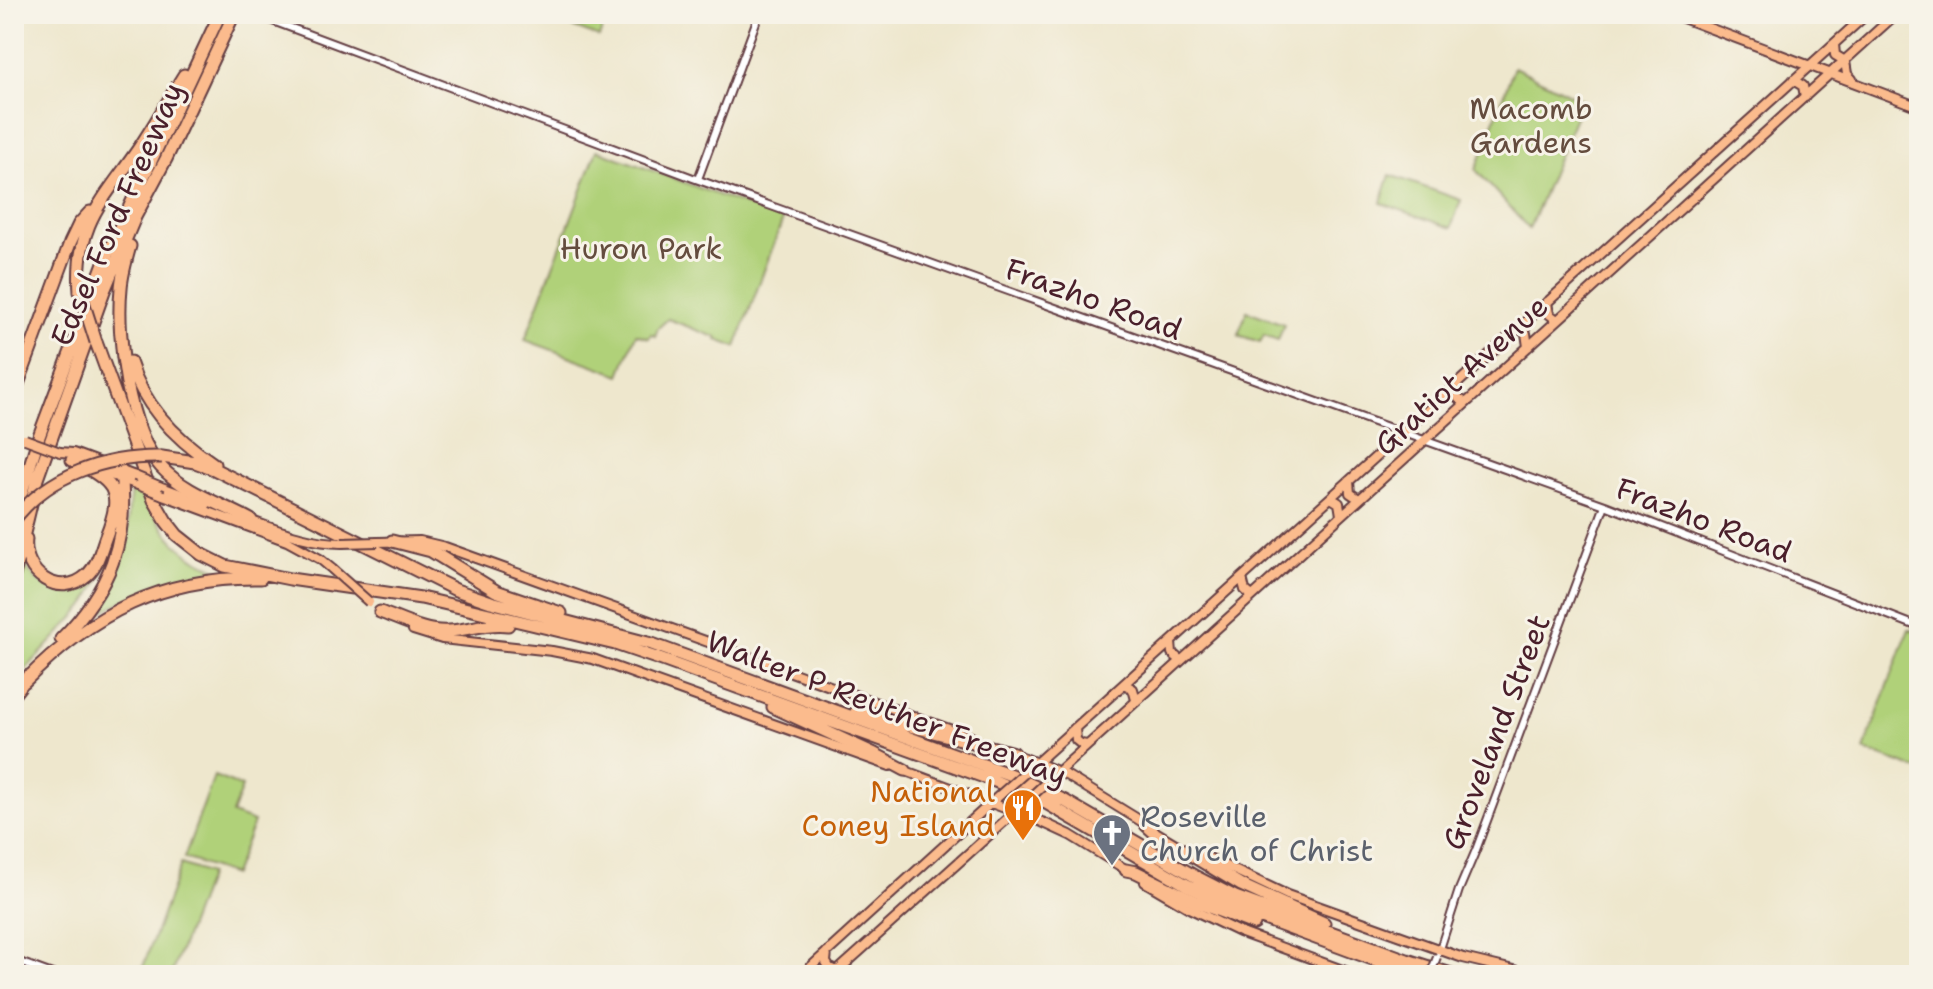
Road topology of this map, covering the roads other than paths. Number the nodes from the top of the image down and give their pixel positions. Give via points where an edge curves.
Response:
1 (220, 14) edge
2 (234, 14) edge
3 (254, 14) edge
4 (759, 14) edge
5 (1672, 14) edge
6 (1867, 14) edge
7 (1896, 14) edge
8 (209, 35) junction
9 (1834, 44) junction
10 (1790, 57) junction
11 (1845, 61) junction
12 (1810, 65) junction
13 (1831, 73) junction
14 (1795, 79) junction
15 (1856, 83) junction
16 (1805, 97) junction
17 (1919, 107) edge
18 (1735, 133) junction
19 (1744, 151) junction
20 (166, 159) junction
21 (1689, 174) junction
22 (698, 179) junction
23 (107, 194) junction
24 (1697, 194) junction
25 (1623, 248) junction
26 (1547, 302) junction
27 (1557, 320) junction
28 (121, 323) junction
29 (1519, 328) junction
30 (1528, 347) junction
31 (1457, 384) junction
32 (14, 395) edge
33 (1444, 395) junction
34 (1466, 403) junction
35 (1450, 417) junction
36 (1402, 433) junction
37 (14, 435) edge
38 (1424, 441) junction
39 (60, 452) junction
40 (72, 460) junction
41 (122, 475) junction
42 (1349, 481) junction
43 (161, 490) junction
44 (1331, 498) junction
45 (1359, 499) junction
46 (1605, 505) junction
47 (294, 509) junction
48 (27, 514) junction
49 (1341, 515) junction
50 (251, 520) junction
51 (14, 522) edge
52 (392, 541) junction
53 (328, 543) junction
54 (320, 559) junction
55 (14, 575) edge
56 (1242, 578) junction
57 (290, 579) junction
58 (1252, 596) junction
59 (1221, 605) junction
60 (380, 612) junction
61 (1222, 623) junction
62 (1919, 627) edge
63 (595, 634) junction
64 (1171, 642) junction
65 (662, 660) junction
66 (1180, 660) junction
67 (24, 682) junction
68 (764, 684) junction
69 (1124, 684) junction
70 (14, 694) edge
71 (1136, 700) junction
72 (1075, 728) junction
73 (1087, 745) junction
74 (1014, 753) junction
75 (1037, 763) junction
76 (905, 770) junction
77 (1058, 772) junction
78 (993, 802) junction
79 (1015, 811) junction
80 (1146, 825) junction
81 (976, 826) junction
82 (981, 842) junction
83 (1126, 870) junction
84 (913, 874) junction
85 (918, 890) junction
86 (892, 902) junction
87 (895, 919) junction
88 (827, 952) junction
89 (1356, 953) junction
90 (1438, 953) junction
91 (14, 960) edge
92 (1419, 970) edge
93 (835, 973) edge
94 (55, 975) edge
95 (802, 975) edge
96 (1356, 975) edge
97 (1430, 975) edge
98 (1454, 975) edge
99 (1534, 975) edge

1 - 8 highway, Edsel Ford Freeway
2 - 20 highway, Edsel Ford Freeway
3 - 22 street, Frazho Road
4 - 22 street
5 - 10 main road
6 - 9 main road, Gratiot Avenue
7 - 11 main road, Gratiot Avenue
8 - 23 highway
8 - 51 highway, Edsel Ford Freeway via 107,255 43,425
9 - 11 main road via 1835,55
9 - 12 main road, Gratiot Avenue
10 - 12 main road
10 - 14 main road
11 - 13 main road, Gratiot Avenue
11 - 15 main road via 1847,74
12 - 13 main road
12 - 14 main road, Gratiot Avenue
13 - 15 main road
13 - 16 main road, Gratiot Avenue
14 - 16 main road
14 - 18 main road, Gratiot Avenue
15 - 17 main road
16 - 19 main road, Gratiot Avenue
18 - 19 main road via 1735,145
18 - 21 main road, Gratiot Avenue
19 - 24 main road, Gratiot Avenue
20 - 28 highway via 127,257
20 - 48 highway, Edsel Ford Freeway via 135,217 89,331
21 - 24 main road via 1697,182
21 - 25 main road, Gratiot Avenue
22 - 36 street, Frazho Road
23 - 32 highway via 82,220 70,243
23 - 57 highway, bridge via 81,246 80,292 154,500 193,549 219,563
24 - 25 main road, Gratiot Avenue
25 - 26 main road, Gratiot Avenue
25 - 27 main road, Gratiot Avenue
26 - 27 main road via 1547,311
26 - 29 main road, Gratiot Avenue
27 - 30 main road, Gratiot Avenue
28 - 47 highway via 133,371 168,428 201,456
28 - 50 highway via 132,403 156,461 179,482
29 - 30 main road via 1526,333
29 - 31 main road, Gratiot Avenue
30 - 34 main road, Gratiot Avenue
31 - 33 main road, Gratiot Avenue
31 - 34 main road via 1458,398
33 - 35 main road via 1451,405
33 - 36 main road, Gratiot Avenue
34 - 35 main road, Gratiot Avenue
35 - 38 main road, Gratiot Avenue
36 - 38 street, Frazho Road
36 - 42 main road, Gratiot Avenue
37 - 39 main road, bridge
38 - 45 main road, Gratiot Avenue
38 - 46 street, Frazho Road
39 - 40 main road
39 - 41 main road
40 - 41 main road
40 - 48 highway via 107,482 115,501 91,571 65,584 36,573 25,548
41 - 43 main road, bridge
41 - 67 highway via 121,529 104,584 84,615
42 - 44 main road, Gratiot Avenue
42 - 45 main road via 1350,493
43 - 50 main road
43 - 54 main road
44 - 49 main road via 1339,503
44 - 56 main road, Gratiot Avenue
45 - 49 main road, Gratiot Avenue
46 - 62 street, Frazho Road
46 - 90 street, Groveland Street
47 - 51 highway, bridge via 214,469 162,457 121,459 80,471 45,490
47 - 63 highway, Walter P Reuther Freeway via 456,590
48 - 55 highway, Edsel Ford Freeway
49 - 58 main road, Gratiot Avenue
50 - 53 main road
52 - 53 main road, bridge
52 - 63 highway via 431,551 496,591 572,617
52 - 74 main road via 445,547
53 - 54 main road via 319,550
54 - 60 main road, bridge
56 - 58 main road
56 - 59 main road, Gratiot Avenue
57 - 63 highway, Walter P Reuther Freeway via 421,598
57 - 67 highway via 208,581 138,600 71,638
58 - 61 main road, Gratiot Avenue
59 - 61 main road
59 - 64 main road, Gratiot Avenue
60 - 63 highway via 434,630 497,623 556,635
60 - 76 main road via 442,639 593,659
61 - 66 main road, Gratiot Avenue
63 - 65 highway, Walter P Reuther Freeway
63 - 68 highway, Walter P Reuther Freeway via 652,644
64 - 66 main road via 1172,653
64 - 69 main road, Gratiot Avenue
65 - 76 highway
65 - 89 highway, Walter P Reuther Freeway via 995,781 1058,810 1208,896
66 - 71 main road, Gratiot Avenue
67 - 70 highway
68 - 74 highway
68 - 92 highway, Walter P Reuther Freeway via 1011,775 1221,891
69 - 71 main road via 1133,689
69 - 72 main road, Gratiot Avenue
71 - 73 main road, Gratiot Avenue
72 - 73 main road via 1076,740
72 - 75 main road, Gratiot Avenue
73 - 77 main road, Gratiot Avenue
74 - 75 main road
75 - 77 main road
75 - 78 main road, Gratiot Avenue, bridge
76 - 78 main road
77 - 79 main road, Gratiot Avenue, bridge
77 - 80 main road
78 - 79 main road
78 - 81 main road
79 - 82 main road
79 - 83 main road via 1053,826
80 - 90 main road via 1262,885
80 - 92 highway via 1241,885 1408,956
81 - 82 main road
81 - 84 main road
82 - 85 main road
83 - 89 highway via 1216,911
83 - 96 main road via 1239,932
84 - 85 main road
84 - 86 main road
85 - 87 main road
86 - 87 main road
86 - 88 main road
87 - 93 main road
88 - 93 main road via 826,962
88 - 95 main road
89 - 92 highway, Walter P Reuther Freeway
90 - 97 street, Groveland Street, bridge
90 - 99 main road
91 - 94 street
92 - 98 highway, Walter P Reuther Freeway

